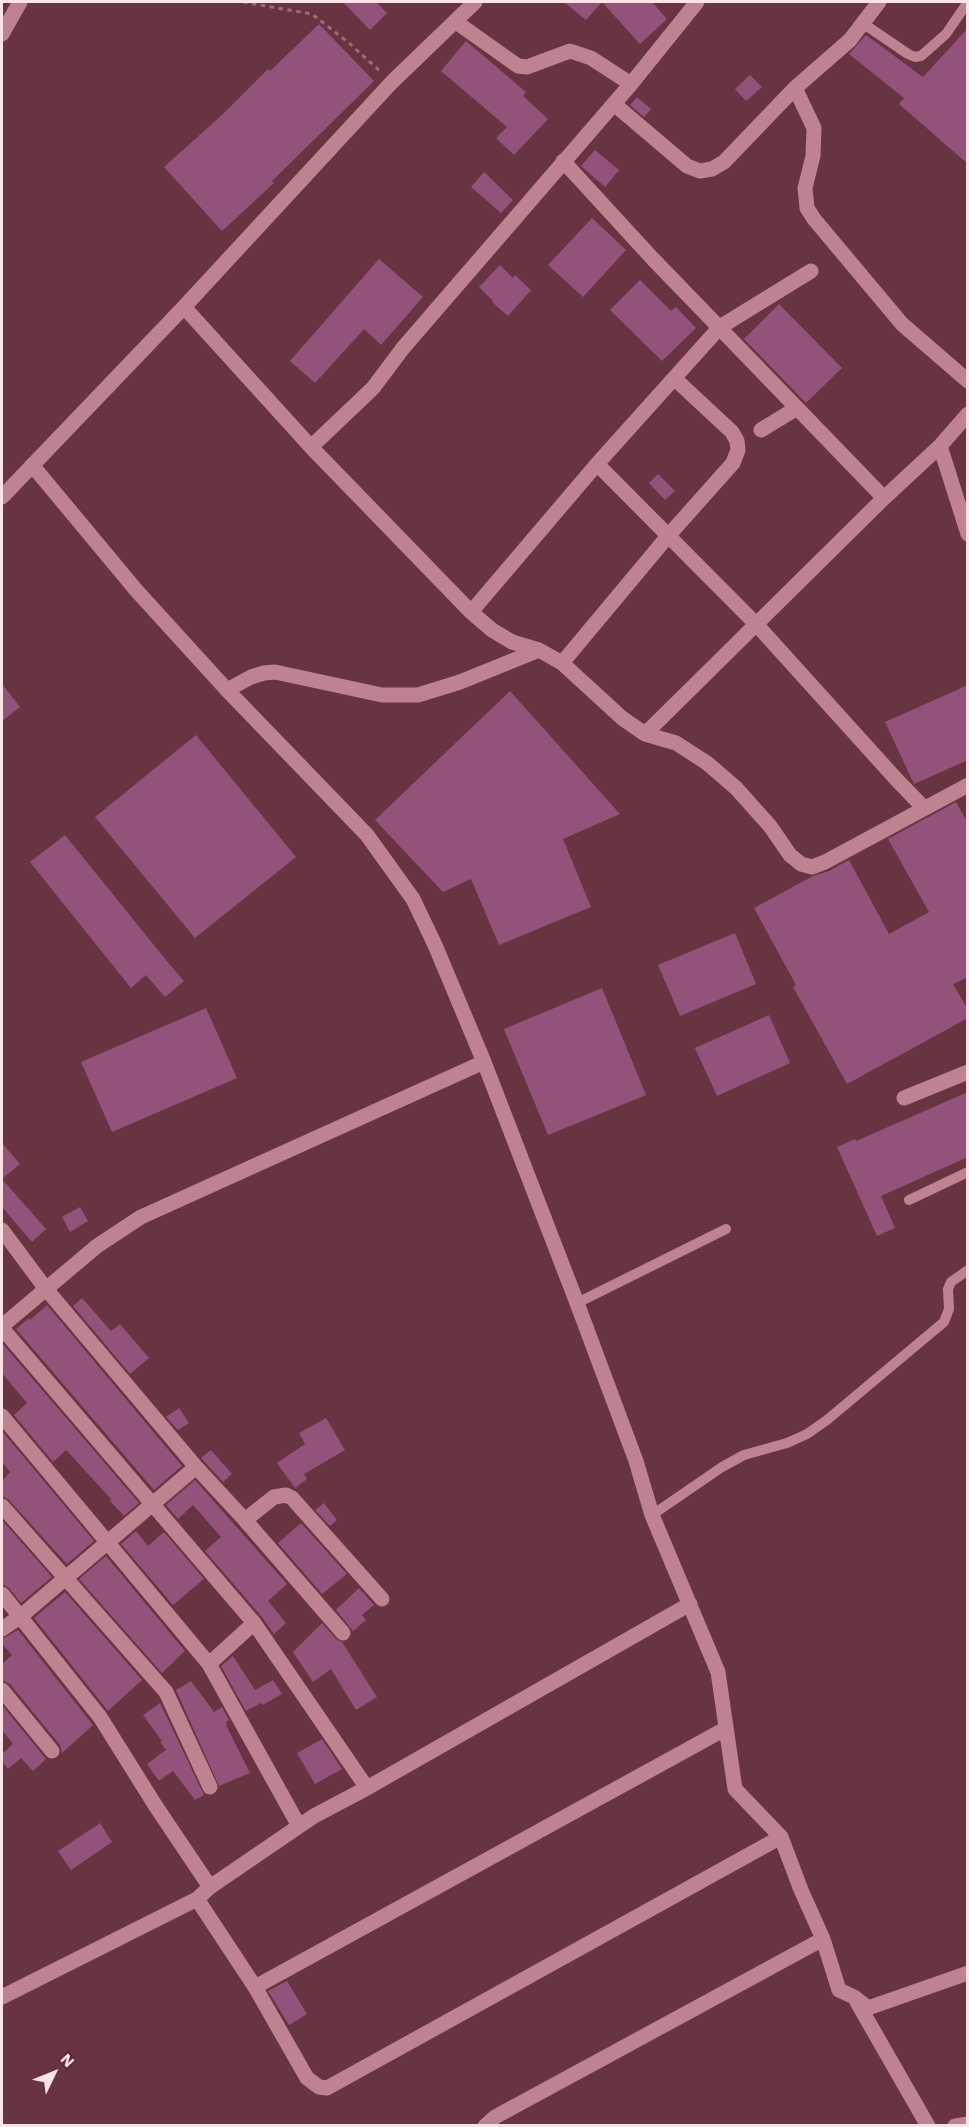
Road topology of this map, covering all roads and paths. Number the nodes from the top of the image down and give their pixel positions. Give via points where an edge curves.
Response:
1 (20, 2) edge
2 (243, 2) edge
3 (475, 2) edge
4 (697, 2) edge
5 (879, 2) edge
6 (968, 2) edge
7 (456, 22) junction
8 (864, 24) junction
9 (2, 34) edge
10 (392, 82) junction
11 (631, 84) junction
12 (795, 88) junction
13 (614, 104) junction
14 (563, 161) junction
15 (811, 271) dead end
16 (184, 307) junction
17 (720, 327) junction
18 (674, 378) junction
19 (968, 381) edge
20 (797, 408) junction
21 (968, 414) edge
22 (761, 430) dead end
23 (940, 446) junction
24 (312, 447) junction
25 (597, 464) junction
26 (32, 465) junction
27 (2, 497) edge
28 (884, 498) junction
29 (968, 534) edge
30 (668, 536) junction
31 (471, 612) junction
32 (756, 624) junction
33 (539, 650) junction
34 (562, 663) junction
35 (227, 690) junction
36 (645, 734) junction
37 (968, 785) edge
38 (924, 808) junction
39 (484, 1062) junction
40 (968, 1072) edge
41 (904, 1098) dead end
42 (968, 1172) edge
43 (909, 1200) dead end
44 (726, 1229) dead end
45 (2, 1230) edge
46 (968, 1270) edge
47 (45, 1289) junction
48 (577, 1303) junction
49 (2, 1327) edge
50 (2, 1416) edge
51 (196, 1467) junction
52 (153, 1504) junction
53 (2, 1506) edge
54 (652, 1515) junction
55 (245, 1520) junction
56 (108, 1543) junction
57 (64, 1579) junction
58 (2, 1594) edge
59 (382, 1599) dead end
60 (690, 1604) junction
61 (21, 1616) junction
62 (254, 1623) junction
63 (2, 1629) edge
64 (343, 1634) dead end
65 (209, 1664) junction
66 (2, 1690) edge
67 (725, 1729) junction
68 (52, 1751) dead end
69 (210, 1787) dead end
70 (367, 1788) junction
71 (299, 1826) junction
72 (781, 1837) junction
73 (210, 1887) junction
74 (197, 1899) junction
75 (823, 1939) junction
76 (968, 1973) edge
77 (255, 1987) junction
78 (2, 1997) edge
79 (854, 1997) junction
80 (968, 2124) edge
81 (485, 2126) edge
82 (928, 2126) edge
83 (955, 2126) edge

1 - 9 street
2 - 10 path via 312,14
3 - 7 street
4 - 11 street
5 - 8 street
6 - 8 lane via 946,34 921,56 908,54
7 - 10 street
7 - 11 street via 519,66 527,67 570,51 591,58
8 - 12 street
10 - 16 street
11 - 13 street
12 - 13 street via 712,170 687,166
12 - 19 street via 814,128 813,156 805,188 807,208 813,219 902,324
13 - 14 street
14 - 17 street
14 - 24 street via 373,388
15 - 17 street
16 - 24 street
16 - 26 street
17 - 18 street
17 - 20 street
18 - 25 street
18 - 30 street via 732,432 738,450 733,463
20 - 22 street
20 - 28 street
21 - 23 street
23 - 28 street
23 - 29 street
24 - 31 street
25 - 30 street
25 - 31 street
26 - 27 street
26 - 35 street via 136,590
28 - 32 street
30 - 32 street
30 - 34 street
31 - 33 street via 512,642
32 - 36 street
32 - 38 street
33 - 34 street
33 - 35 street via 418,695 381,695 275,672 258,675
34 - 36 street
35 - 39 street via 367,835 413,899
36 - 38 street via 676,743 707,763 736,788 790,855 812,867
37 - 38 street
39 - 47 street via 141,1217 97,1246
39 - 48 street
40 - 41 street
42 - 43 lane
44 - 48 lane
45 - 47 street
46 - 54 lane via 951,1282 944,1322 827,1420 787,1443 744,1455
47 - 49 street
47 - 51 street
48 - 54 street
49 - 52 street
50 - 56 street
51 - 52 street
51 - 55 street
52 - 56 street
52 - 62 street
53 - 57 street
54 - 60 street
55 - 59 street via 274,1497 292,1498
55 - 64 street
56 - 57 street
56 - 65 street
57 - 61 street
57 - 69 street via 166,1692
58 - 61 street
60 - 67 street via 718,1672
60 - 70 street
61 - 63 street
61 - 73 street via 100,1717
62 - 65 street
62 - 70 street
65 - 71 street
66 - 68 street
67 - 72 street via 735,1789
67 - 77 street
70 - 71 street
71 - 73 street
72 - 75 street
72 - 77 street via 327,2088 307,2078
73 - 74 street
74 - 77 street
74 - 78 street
75 - 79 street via 839,1990
75 - 81 street
76 - 79 street via 868,2008
79 - 82 street
80 - 83 street

